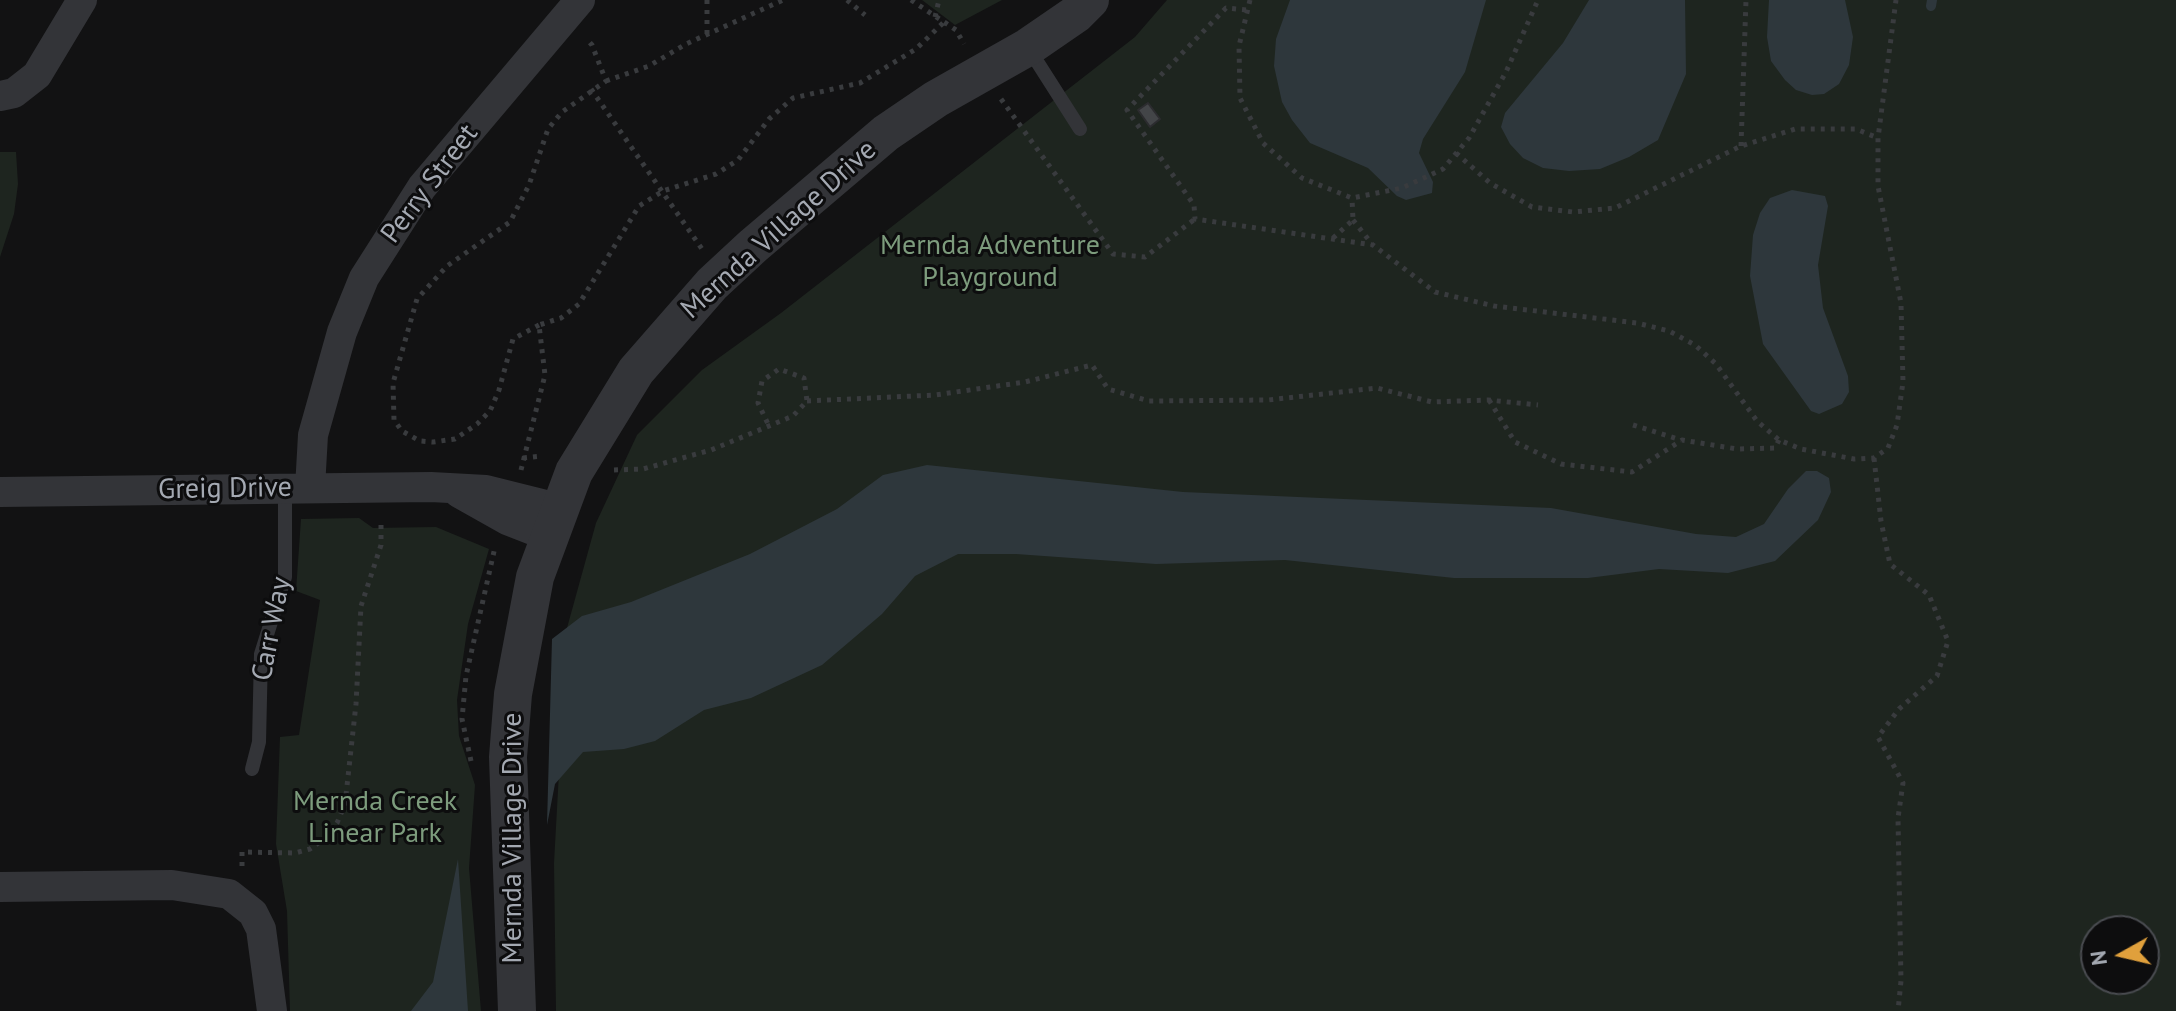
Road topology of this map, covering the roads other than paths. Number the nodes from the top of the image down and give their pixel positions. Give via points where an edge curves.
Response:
1 (82, 0) edge
2 (1090, 0) edge
3 (572, 9) edge
4 (1028, 47) junction
5 (7, 95) edge
6 (1080, 129) dead end
7 (307, 488) junction
8 (0, 492) edge
9 (553, 522) junction
10 (252, 769) dead end
11 (172, 885) junction
12 (0, 887) edge
13 (272, 1000) edge
14 (517, 1011) edge

1 - 5 street via 37,75
2 - 4 street, Mernda Village Drive
3 - 7 street, Perry Street via 422,187 386,238 342,332
4 - 6 lane
4 - 9 street, Mernda Village Drive via 936,99 875,142 724,273 636,371 586,452
7 - 8 street, Greig Drive
7 - 9 street, Greig Drive via 499,492
7 - 10 lane, Carr Way via 261,654 259,742
9 - 14 street, Mernda Village Drive via 521,638 509,741
11 - 12 street
11 - 13 street via 229,894 253,913 261,929
11 - 13 street via 211,877 242,880 267,901 277,940

